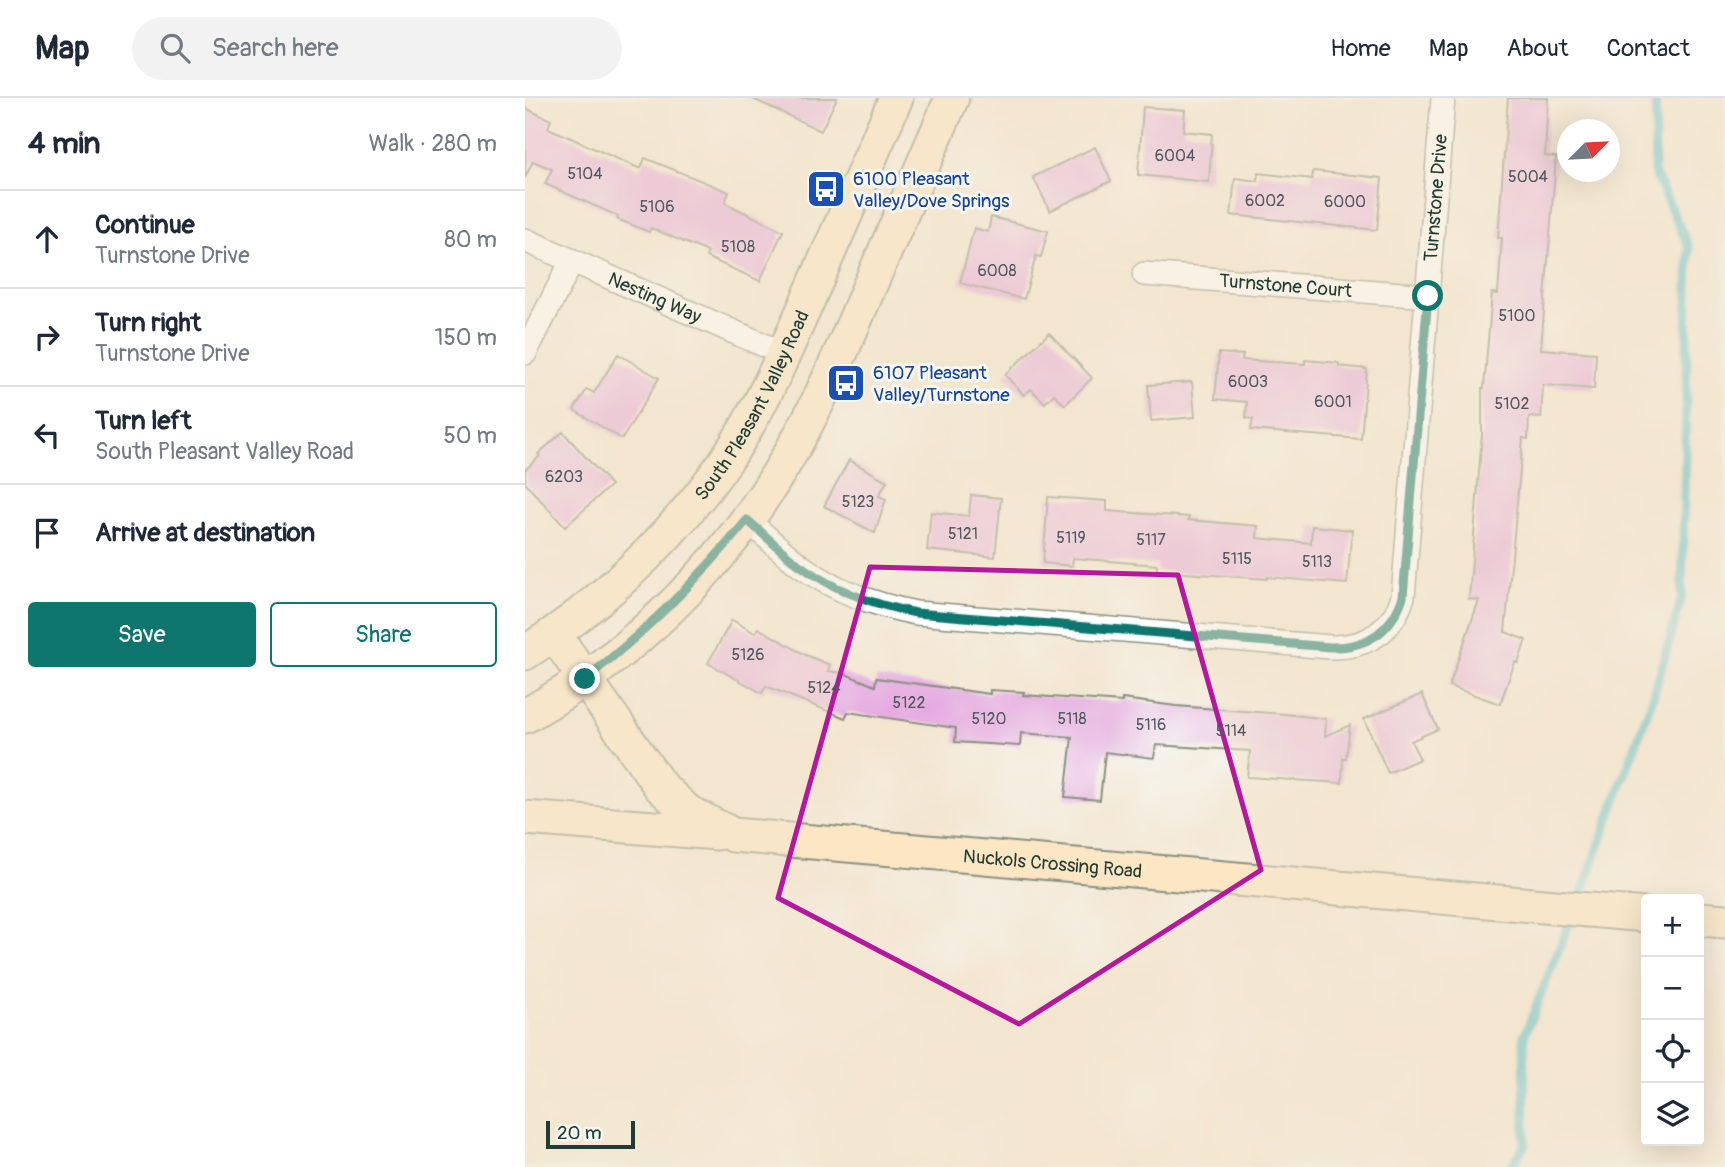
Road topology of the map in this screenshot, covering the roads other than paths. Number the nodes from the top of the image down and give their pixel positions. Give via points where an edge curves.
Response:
1 (896, 98) edge
2 (952, 98) edge
3 (1443, 98) edge
4 (525, 240) edge
5 (572, 261) junction
6 (1144, 274) dead end
7 (1428, 296) junction
8 (525, 353) edge
9 (784, 354) junction
10 (747, 520) junction
11 (554, 634) junction
12 (525, 653) edge
13 (585, 679) junction
14 (525, 716) edge
15 (525, 818) edge
16 (733, 835) junction
17 (1641, 915) edge
18 (1704, 919) edge
19 (1725, 921) edge

1 - 9 main road, South Pleasant Valley Road
2 - 10 main road via 812,414
3 - 7 street, Turnstone Drive
4 - 5 street, Nesting Way
5 - 8 street
5 - 9 street, Nesting Way
6 - 7 street, Turnstone Court
7 - 10 street, Turnstone Drive via 1403,597 1391,623 1356,646 916,613 887,607 829,583 801,566
9 - 11 main road, South Pleasant Valley Road via 748,424 691,506 607,593
10 - 13 main road via 670,607
11 - 12 main road, South Pleasant Valley Road
11 - 13 main road, Nuckols Crossing Road
13 - 14 main road
13 - 16 main road, Nuckols Crossing Road via 660,786 688,812
15 - 16 main road
16 - 17 main road, Nuckols Crossing Road
18 - 19 main road

